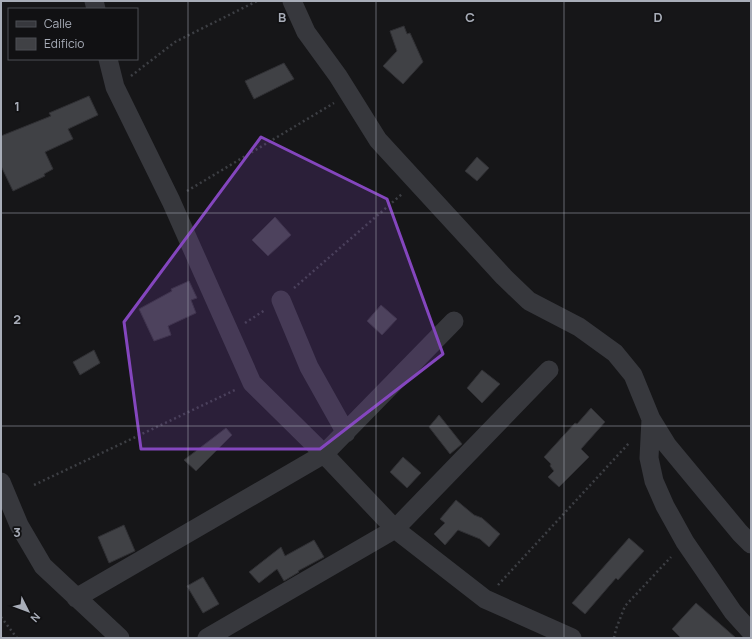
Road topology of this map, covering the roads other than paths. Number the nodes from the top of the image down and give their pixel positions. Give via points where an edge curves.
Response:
1 (292, 1) edge
2 (108, 60) edge
3 (280, 300) road end
4 (454, 321) dead end
5 (549, 370) dead end
6 (651, 419) junction
7 (346, 433) junction
8 (324, 454) junction
9 (1, 482) edge
10 (395, 529) junction
11 (751, 544) edge
12 (76, 598) junction
13 (751, 632) edge
14 (120, 638) edge
15 (207, 638) edge
16 (572, 638) edge

1 - 6 street via 306,32 350,94 378,140 529,301 579,327 615,353 633,375
2 - 8 street via 115,87 172,201 252,383
3 - 7 street via 309,367
4 - 7 street
5 - 10 street
6 - 11 street via 666,445
6 - 13 street via 649,458 654,481 665,506 685,542 733,612
7 - 8 street
8 - 10 street
8 - 12 street
9 - 12 street via 19,525 43,566
10 - 15 street
10 - 16 street via 485,599
12 - 14 street

